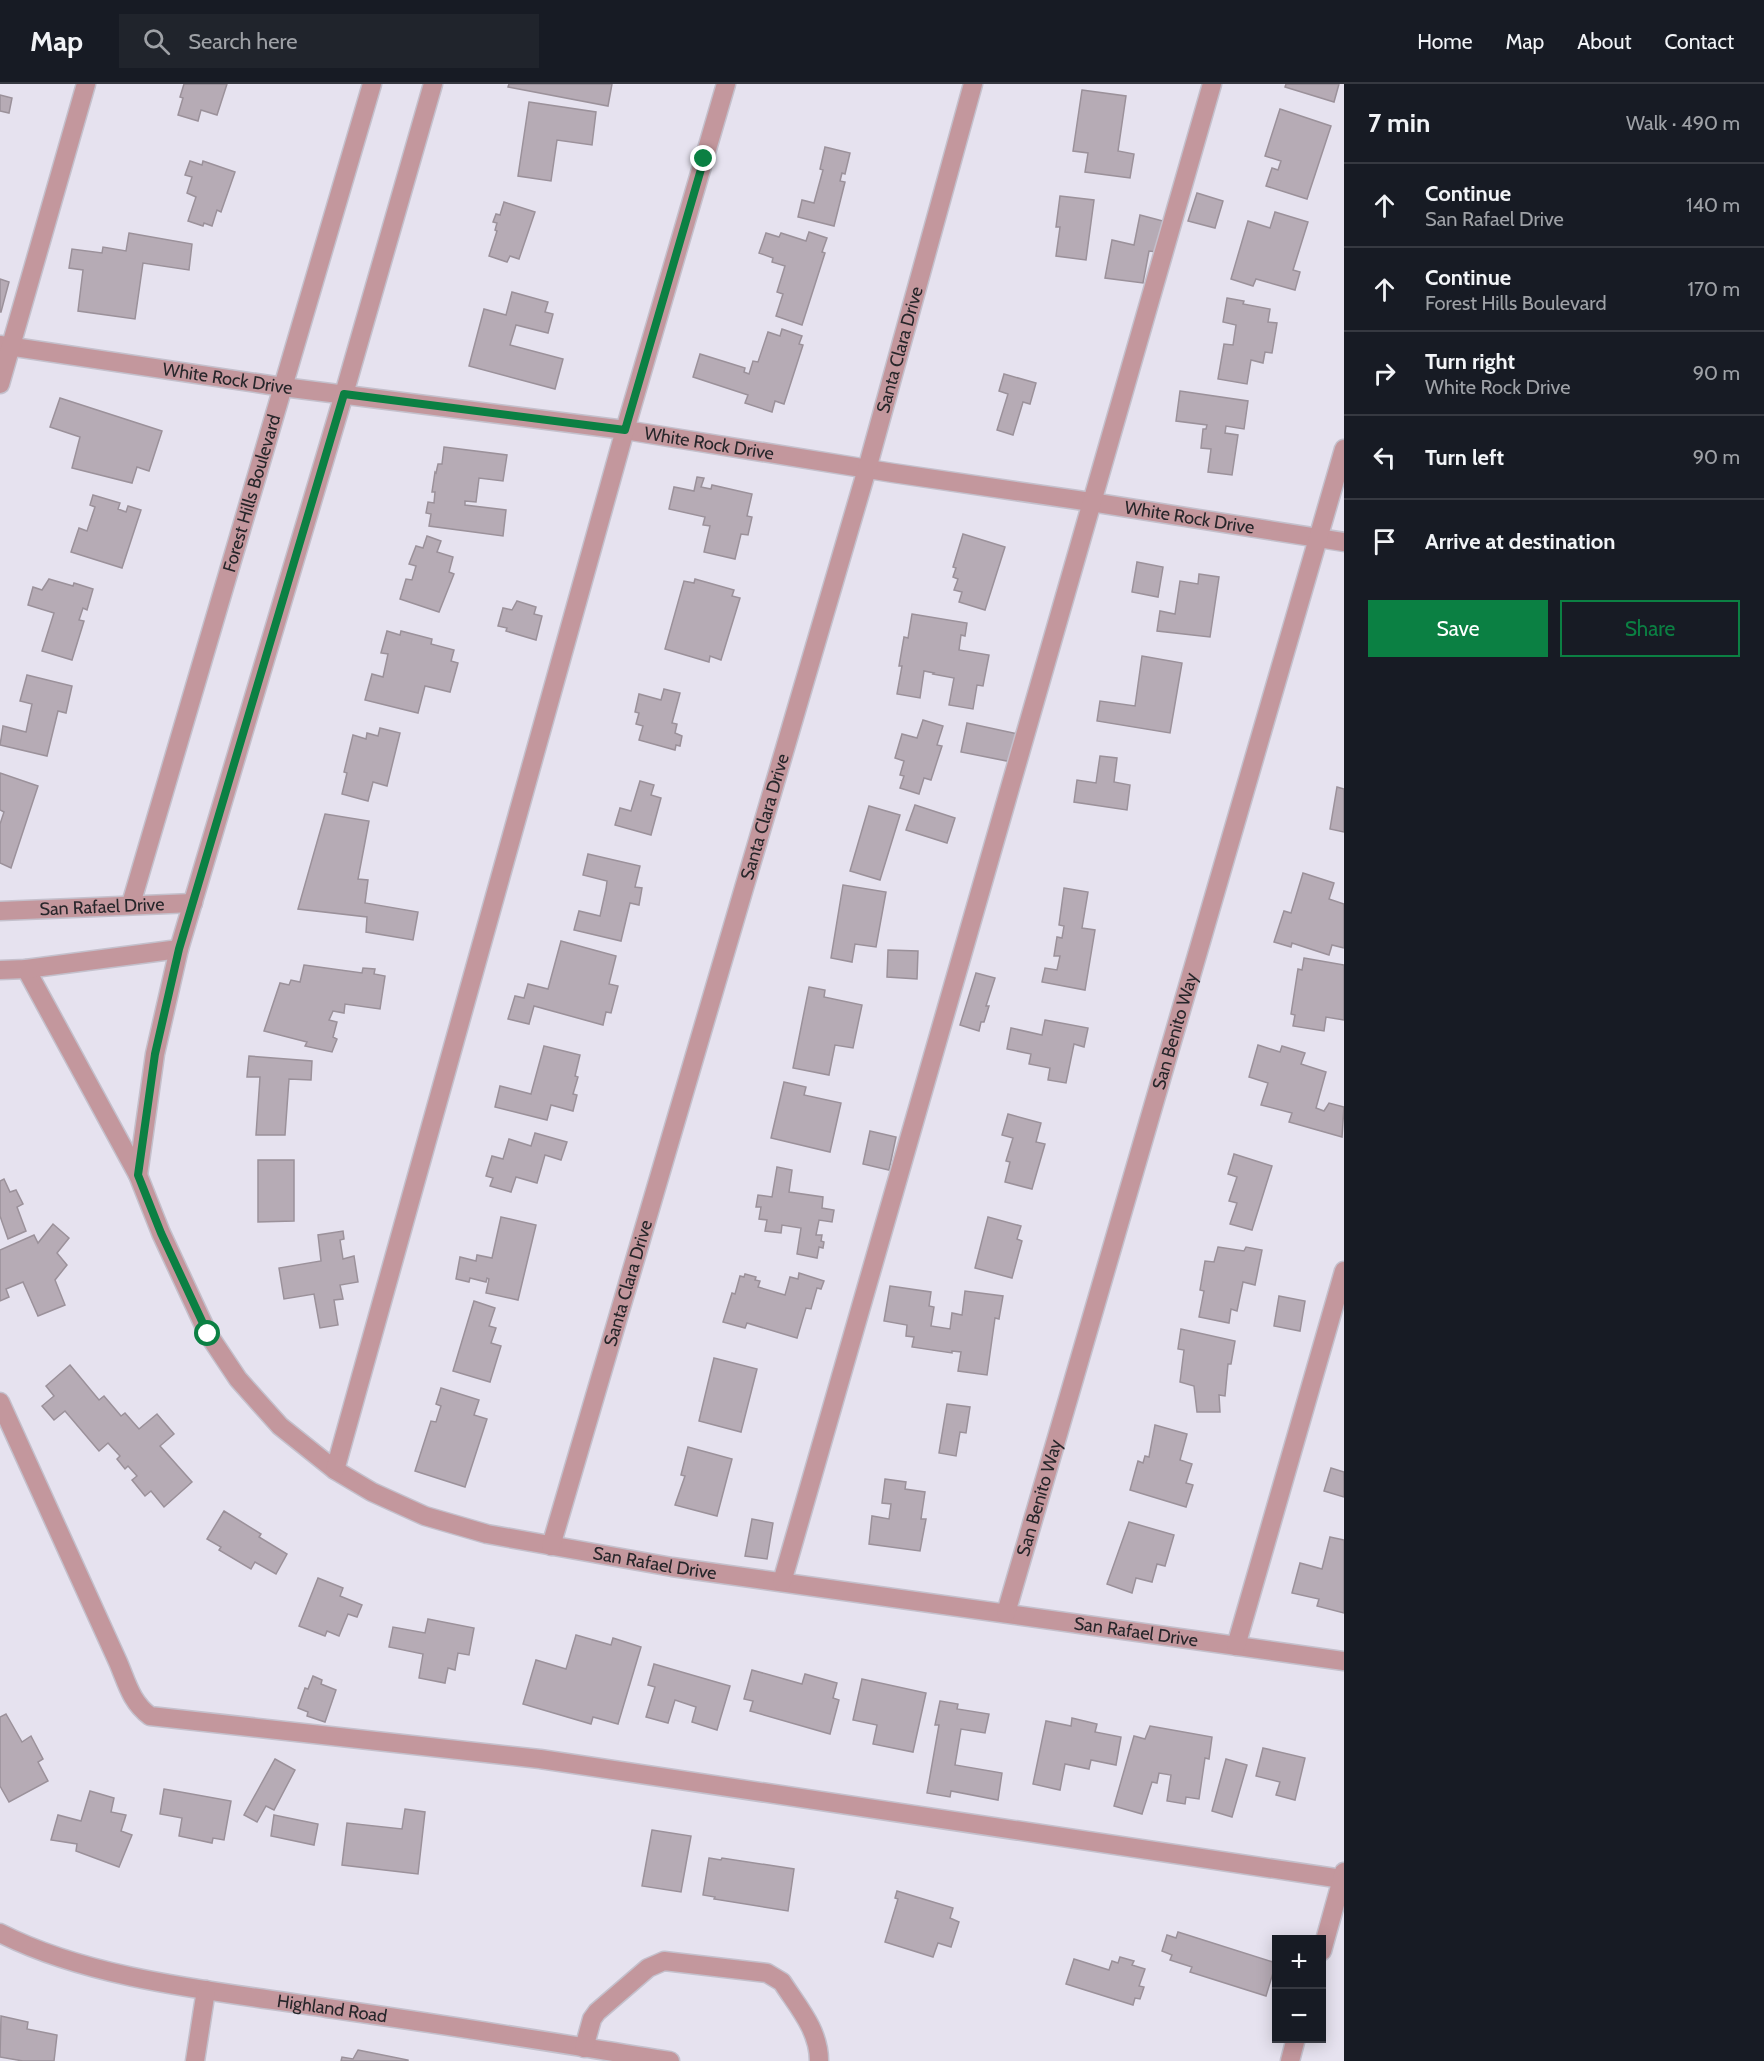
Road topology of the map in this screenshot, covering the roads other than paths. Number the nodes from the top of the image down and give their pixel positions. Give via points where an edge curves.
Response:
1 (86, 84) edge
2 (372, 84) edge
3 (433, 84) edge
4 (726, 84) edge
5 (973, 84) edge
6 (1212, 84) edge
7 (6, 345) edge
8 (0, 384) edge
9 (283, 387) junction
10 (344, 394) junction
11 (625, 430) junction
12 (1344, 449) edge
13 (867, 469) junction
14 (1091, 502) junction
15 (1318, 538) junction
16 (1344, 542) edge
17 (193, 903) junction
18 (131, 904) junction
19 (0, 911) edge
20 (179, 949) junction
21 (26, 969) junction
22 (0, 970) edge
23 (138, 1175) junction
24 (1344, 1271) edge
25 (0, 1402) edge
26 (335, 1470) junction
27 (551, 1546) junction
28 (782, 1582) junction
29 (1006, 1613) junction
30 (1236, 1646) junction
31 (1344, 1661) edge
32 (1343, 1875) edge
33 (0, 1933) edge
34 (1326, 1936) edge
35 (206, 1990) junction
36 (1295, 2043) edge
37 (584, 2048) junction
38 (195, 2061) edge
39 (670, 2061) edge
40 (819, 2061) edge
41 (1290, 2061) edge

1 - 7 street
2 - 9 street, Forest Hills Boulevard
3 - 10 street
4 - 11 street
5 - 13 street, Santa Clara Drive
6 - 14 street
7 - 8 street
7 - 9 street, White Rock Drive
9 - 10 street, White Rock Drive
9 - 18 street, Forest Hills Boulevard
10 - 11 street, White Rock Drive
10 - 17 street
11 - 13 street, White Rock Drive
11 - 26 street
12 - 15 street, San Benito Way
13 - 14 street, White Rock Drive
13 - 27 street, Santa Clara Drive
14 - 15 street, White Rock Drive
14 - 28 street
15 - 16 street, White Rock Drive
15 - 29 street, San Benito Way
17 - 18 street, San Rafael Drive
17 - 20 street, San Rafael Drive
18 - 19 street, San Rafael Drive
20 - 21 street
20 - 23 street, San Rafael Drive via 155,1054
21 - 22 street
21 - 23 street, San Rafael Drive
23 - 26 street, San Rafael Drive via 208,1334 238,1379 280,1426
24 - 30 street
25 - 32 street via 132,1696 138,1708 150,1716 540,1760
26 - 27 street, San Rafael Drive via 425,1516 487,1534
27 - 28 street, San Rafael Drive
28 - 29 street, San Rafael Drive
29 - 30 street, San Rafael Drive
30 - 31 street, San Rafael Drive
32 - 34 street
33 - 35 street, Highland Road via 62,1958
35 - 37 street, Highland Road
35 - 38 street
36 - 41 street
37 - 39 street, Highland Road
37 - 40 street via 597,2012 648,1968 664,1961 775,1977 811,2026

